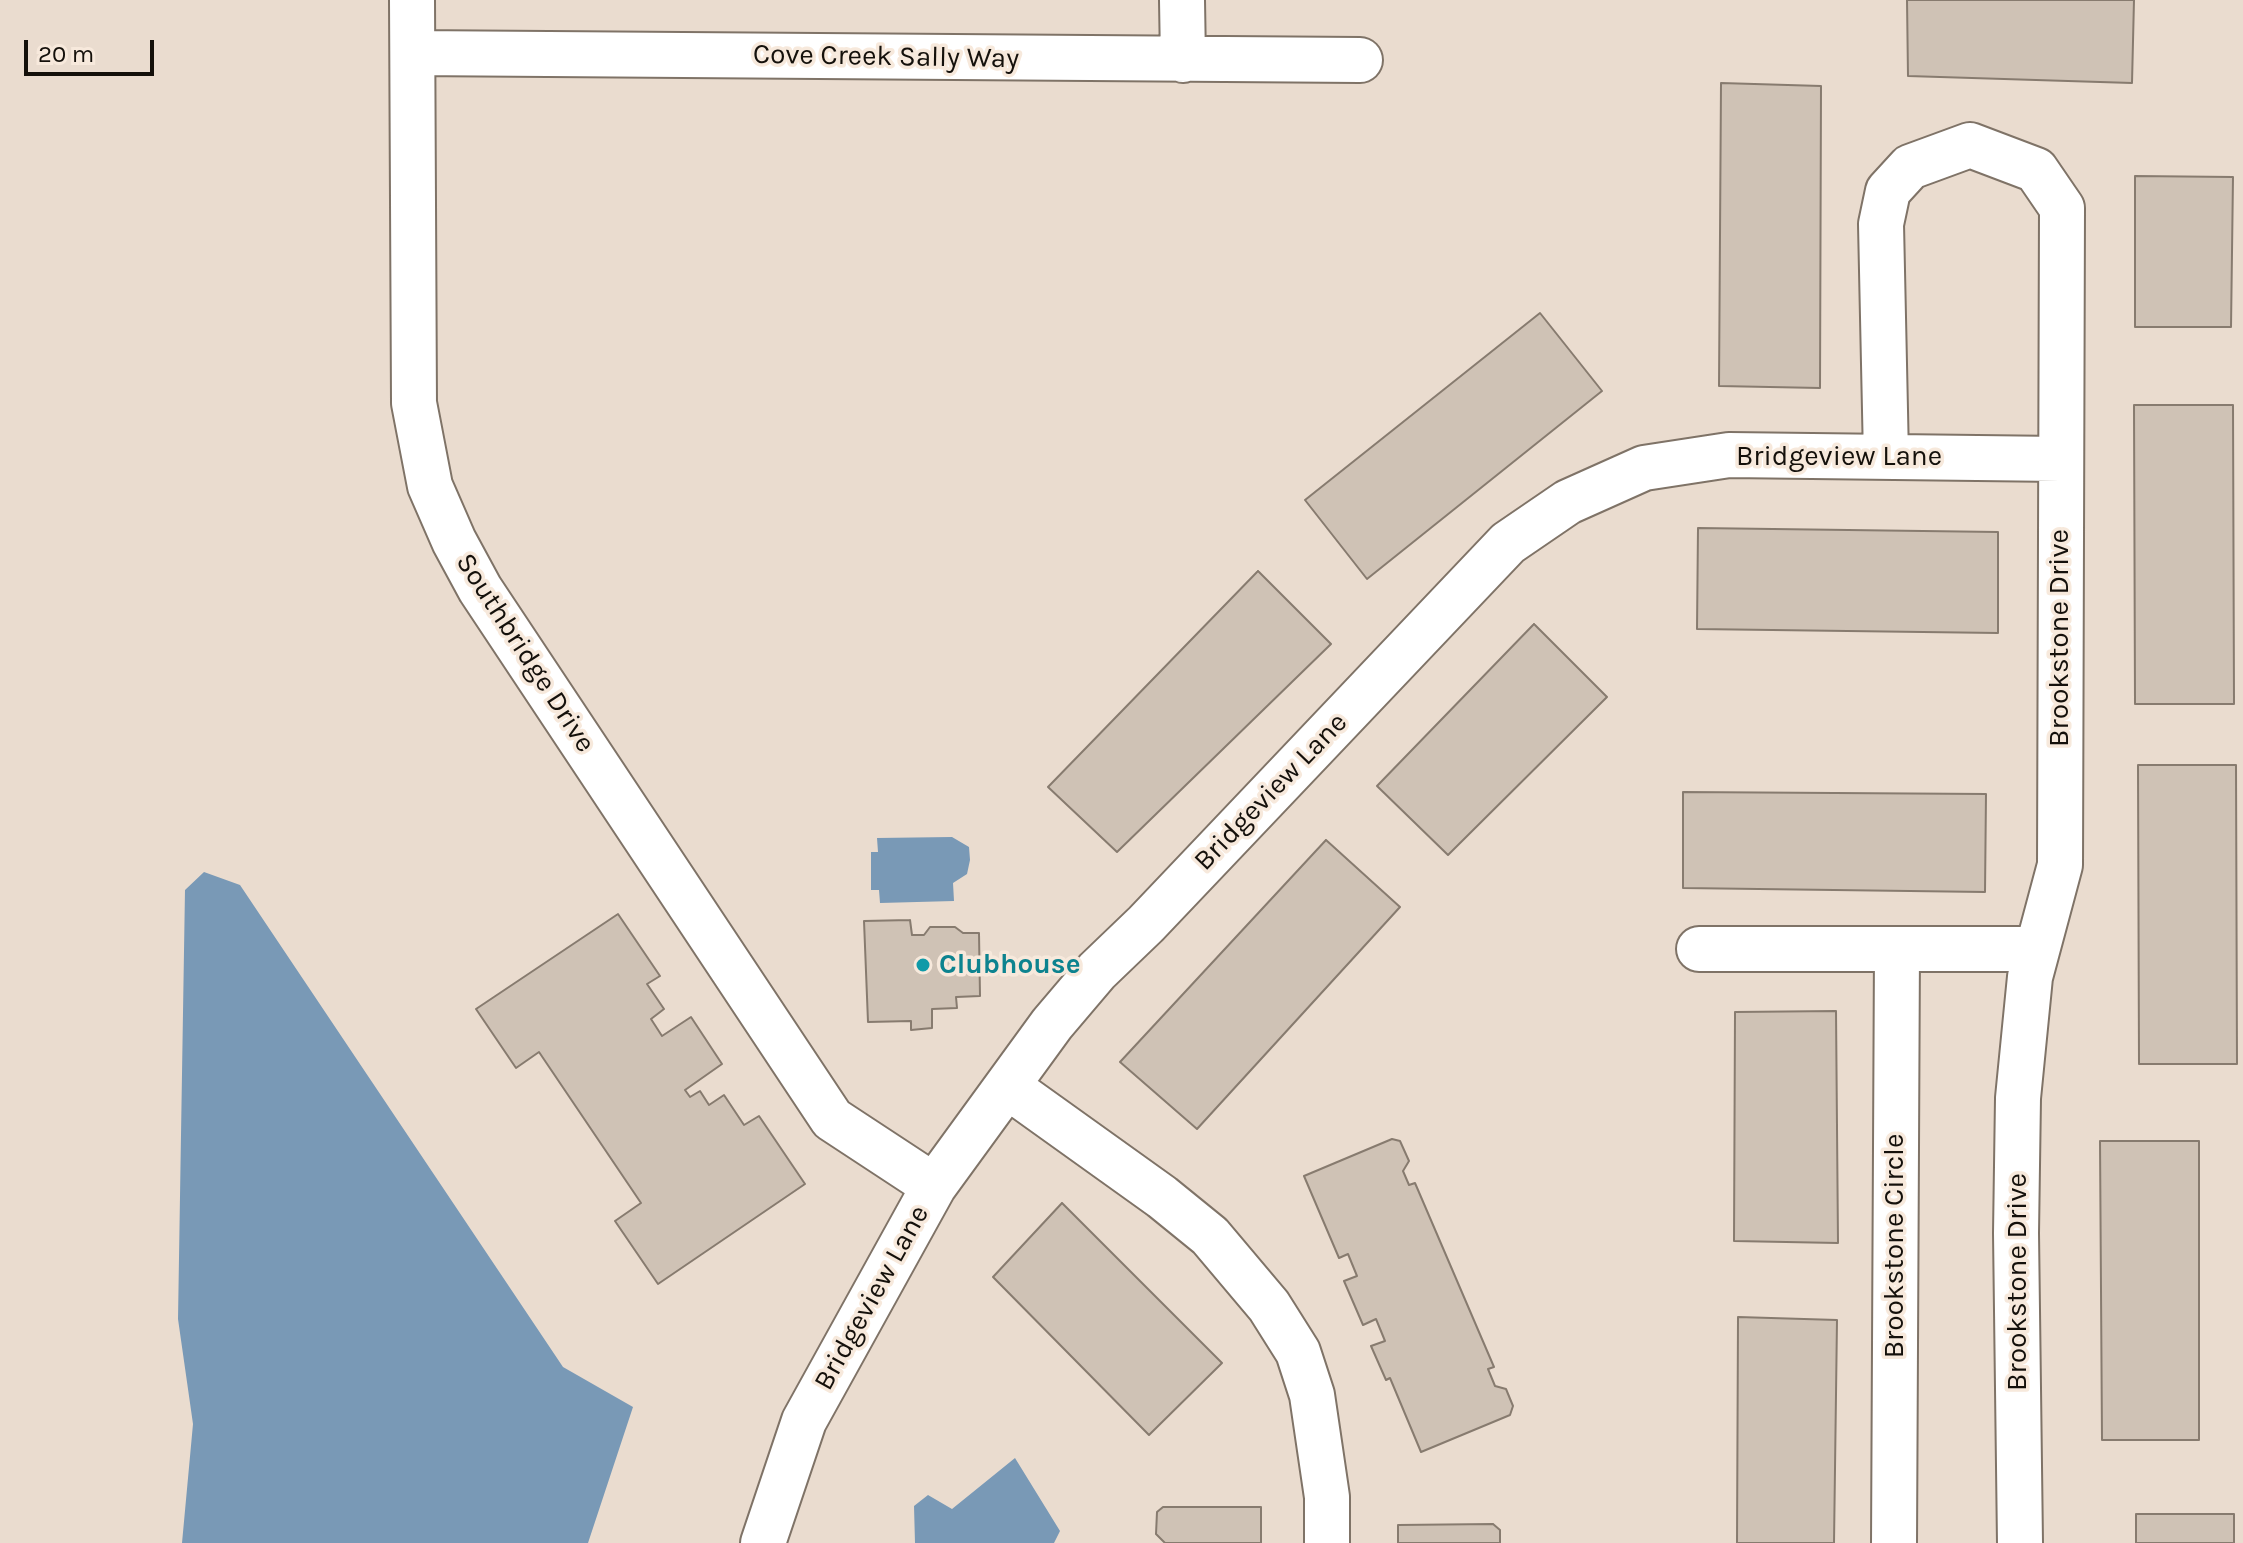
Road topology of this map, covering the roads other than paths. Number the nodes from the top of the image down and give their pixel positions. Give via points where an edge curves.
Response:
1 (412, 0) edge
2 (1182, 0) edge
3 (413, 53) junction
4 (1183, 60) junction
5 (1360, 60) dead end
6 (1886, 457) junction
7 (2060, 459) junction
8 (1699, 949) dead end
9 (1897, 949) junction
10 (2037, 949) junction
11 (1007, 1086) junction
12 (934, 1186) junction
13 (763, 1543) edge
14 (1327, 1543) edge
15 (1894, 1543) edge
16 (2020, 1543) edge

1 - 3 street, Southbridge Drive
2 - 4 street
3 - 4 street, Cove Creek Sally Way
3 - 12 street, Southbridge Drive via 414,403 430,486 454,541 480,589 832,1119
4 - 5 street, Cove Creek Sally Way
6 - 7 street, Bridgeview Lane
6 - 7 street, Brookstone Drive via 1881,224 1888,191 1910,167 1970,145 2036,170 2062,208
6 - 11 street, Bridgeview Lane via 1729,455 1644,468 1568,502 1508,543 1097,971
7 - 10 street, Brookstone Drive via 2060,865
8 - 9 street
9 - 10 street
9 - 15 street, Brookstone Circle
10 - 16 street, Brookstone Drive via 2018,1098
11 - 12 street, Bridgeview Lane
11 - 14 street via 1210,1236 1269,1306 1298,1352 1312,1395 1327,1497
12 - 13 street, Bridgeview Lane via 804,1421

